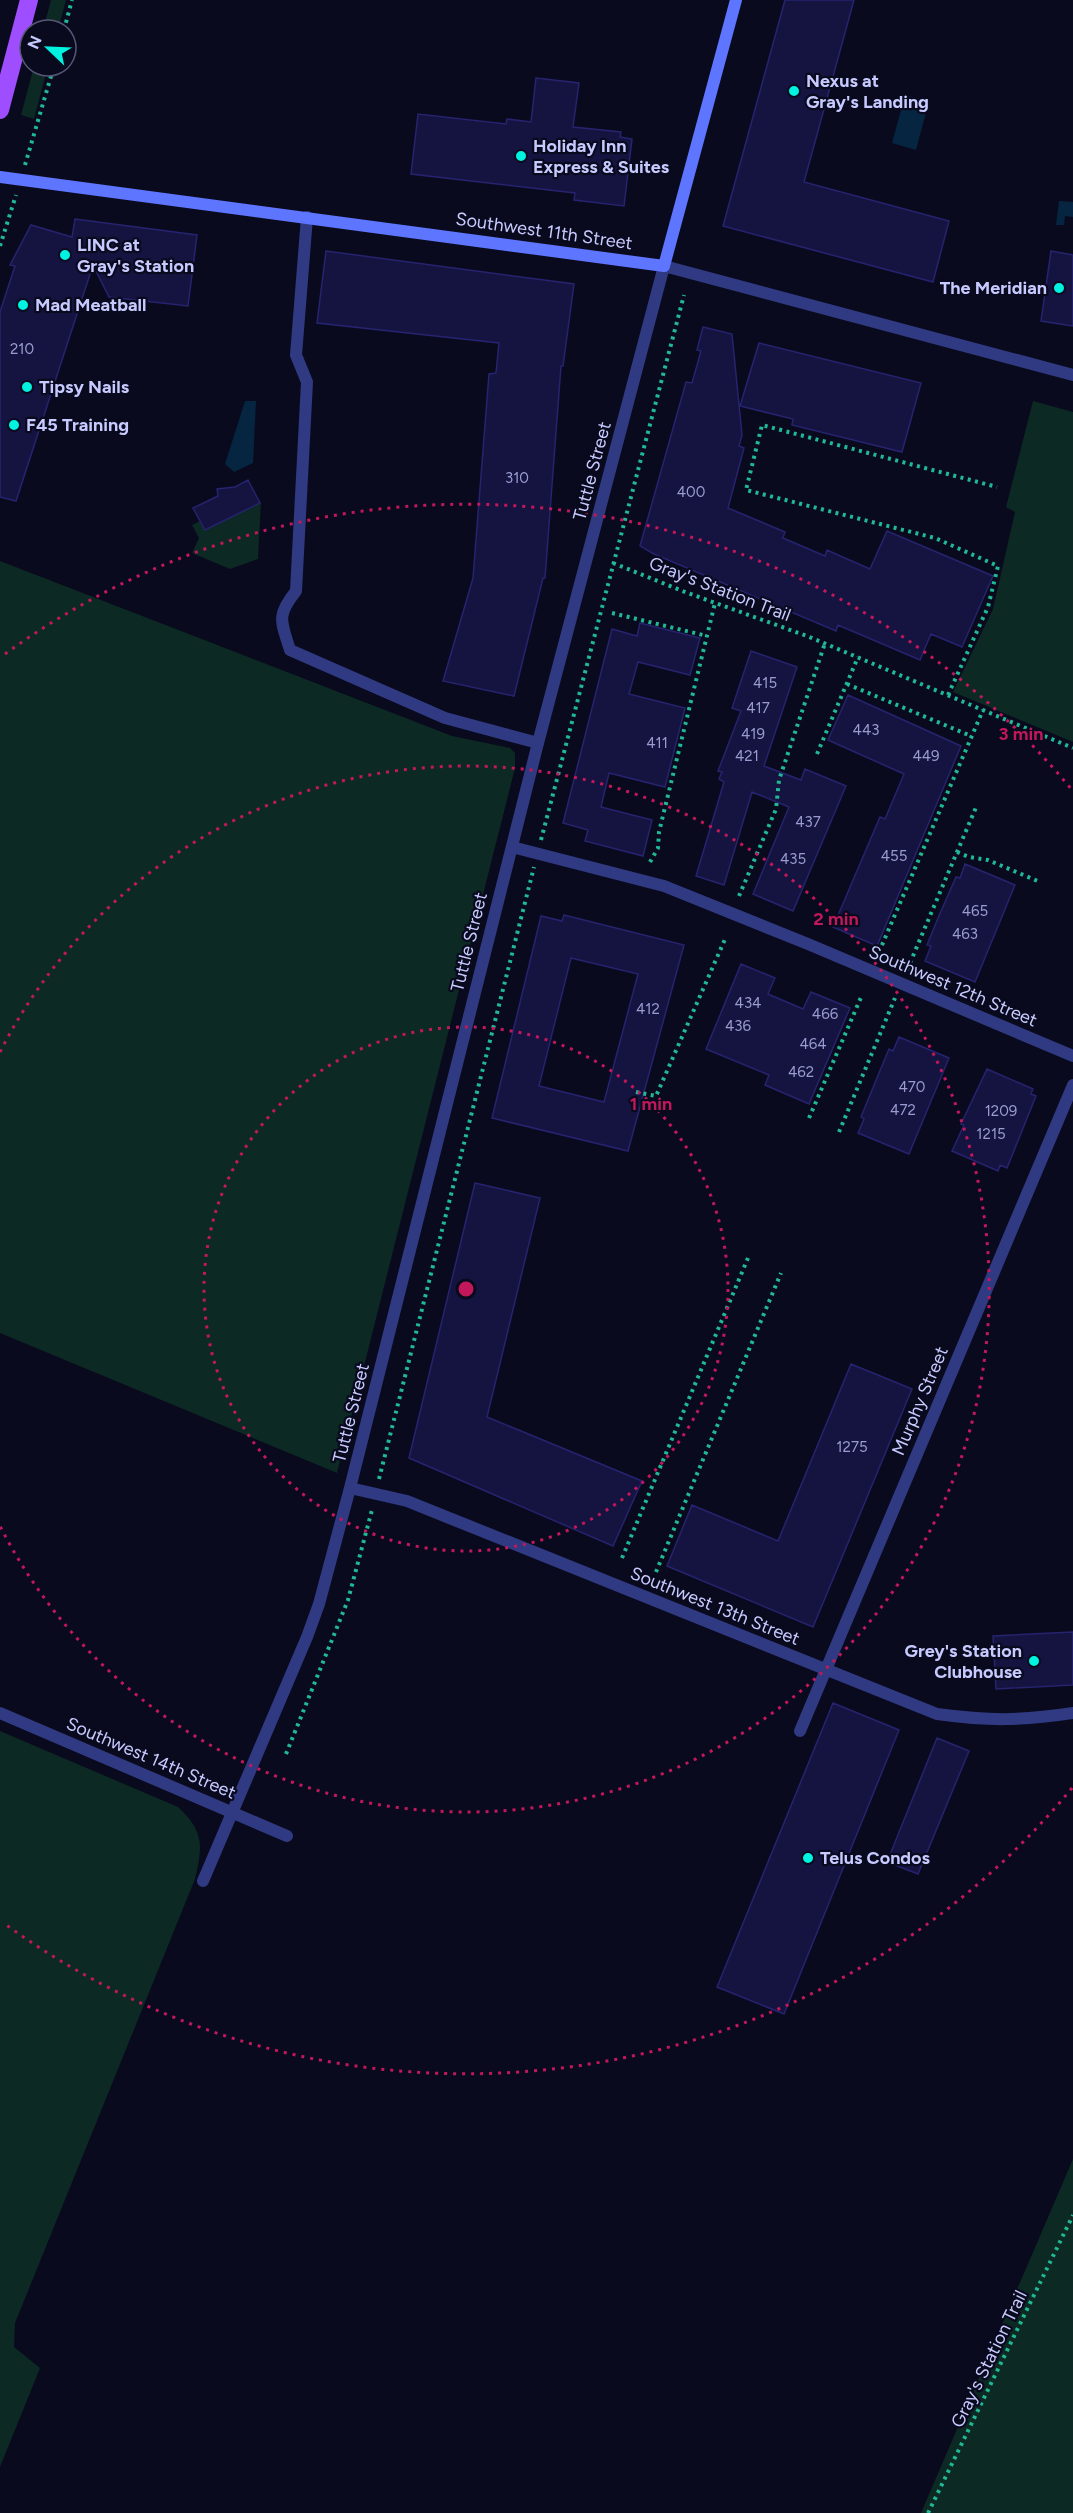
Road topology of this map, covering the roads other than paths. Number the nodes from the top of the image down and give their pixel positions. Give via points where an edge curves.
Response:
1 (29, 0) edge
2 (736, 0) edge
3 (0, 110) edge
4 (0, 177) edge
5 (307, 218) junction
6 (664, 266) junction
7 (1073, 375) edge
8 (538, 743) junction
9 (512, 847) junction
10 (1073, 1056) edge
11 (1073, 1085) edge
12 (350, 1488) junction
13 (826, 1670) junction
14 (0, 1713) edge
15 (1073, 1713) edge
16 (800, 1731) dead end
17 (233, 1812) junction
18 (287, 1836) dead end
19 (203, 1881) dead end

1 - 3 main road
2 - 6 street, Tuttle Street
4 - 5 street, Southwest 11th Street
5 - 6 street, Southwest 11th Street
5 - 8 street via 296,355 307,382 296,591 283,608 282,616 290,650 445,718
6 - 7 street, Southwest 11th Street
6 - 8 street, Tuttle Street
8 - 9 street, Tuttle Street
9 - 10 street, Southwest 12th Street via 664,886
9 - 12 street, Tuttle Street
11 - 13 street, Murphy Street
12 - 13 street, Southwest 13th Street via 407,1501
12 - 17 street, Tuttle Street via 307,1637
13 - 15 street, Southwest 13th Street via 937,1714 1024,1720
13 - 16 street, Murphy Street
14 - 17 street, Southwest 14th Street
17 - 18 street, Southwest 14th Street
17 - 19 street, Tuttle Street

